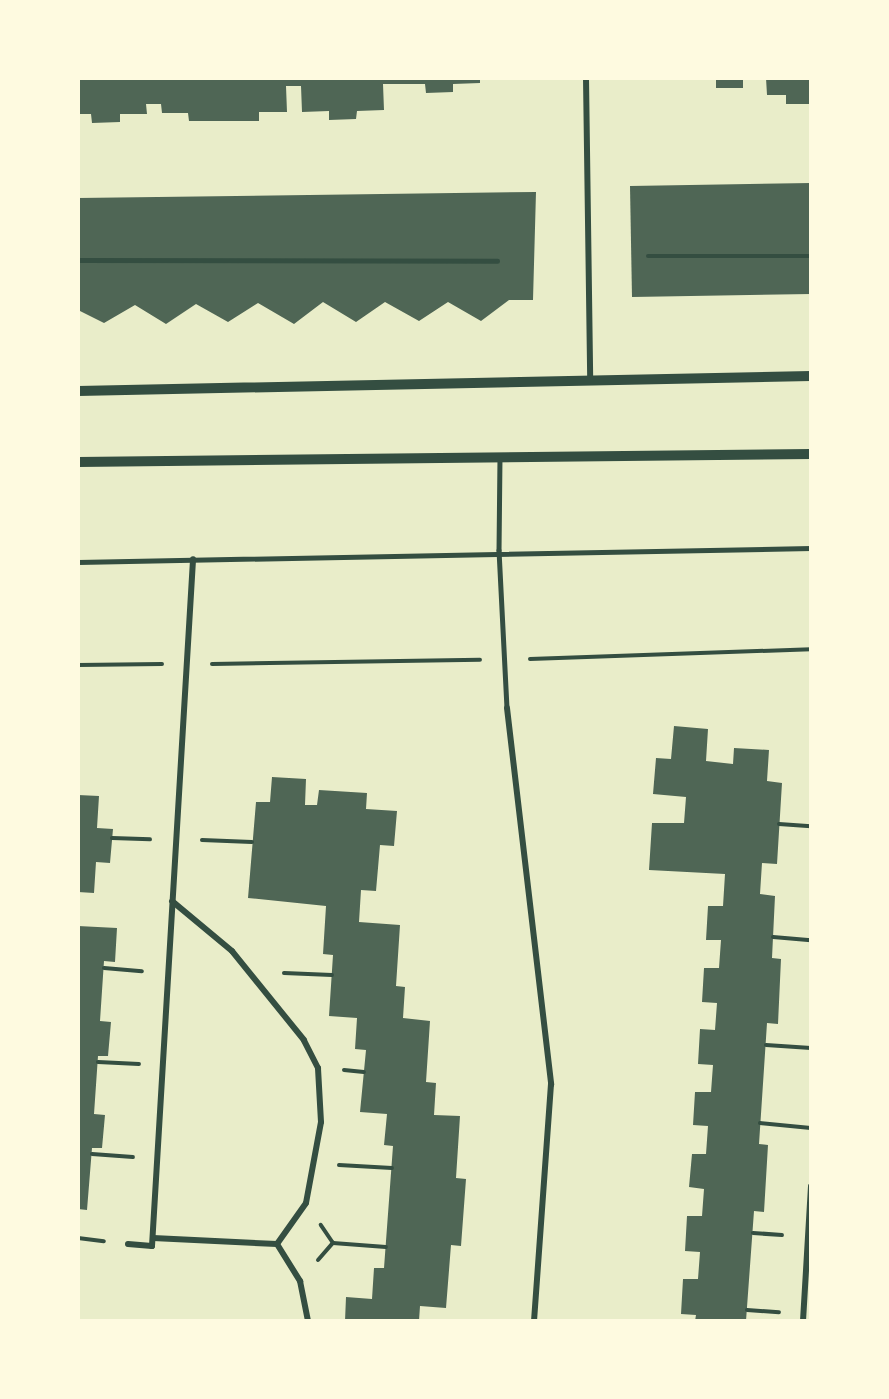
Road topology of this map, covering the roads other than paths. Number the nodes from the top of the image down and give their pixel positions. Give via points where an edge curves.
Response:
1 (586, 78) edge
2 (648, 256) dead end
3 (811, 256) edge
4 (78, 260) edge
5 (497, 261) dead end
6 (811, 376) edge
7 (590, 379) junction
8 (78, 391) edge
9 (811, 454) edge
10 (500, 457) junction
11 (78, 462) edge
12 (811, 548) edge
13 (499, 550) junction
14 (193, 559) junction
15 (78, 562) edge
16 (507, 708) joint
17 (172, 901) junction
18 (811, 1186) edge
19 (153, 1238) junction
20 (128, 1244) dead end
21 (278, 1244) junction
22 (808, 1273) edge
23 (308, 1321) edge
24 (534, 1321) edge
25 (803, 1321) edge

1 - 7 street
2 - 3 lane
4 - 5 lane
6 - 7 street
7 - 8 street
9 - 10 street
10 - 11 street
10 - 13 lane
12 - 13 lane
13 - 14 lane
13 - 16 lane
14 - 15 lane
14 - 17 street
16 - 24 street via 551,1084
17 - 19 street
17 - 21 street via 250,971 304,1040 318,1068 321,1122 317,1163 306,1203
18 - 22 street
19 - 20 street via 152,1246
19 - 21 street
21 - 23 street via 300,1281
22 - 25 street

